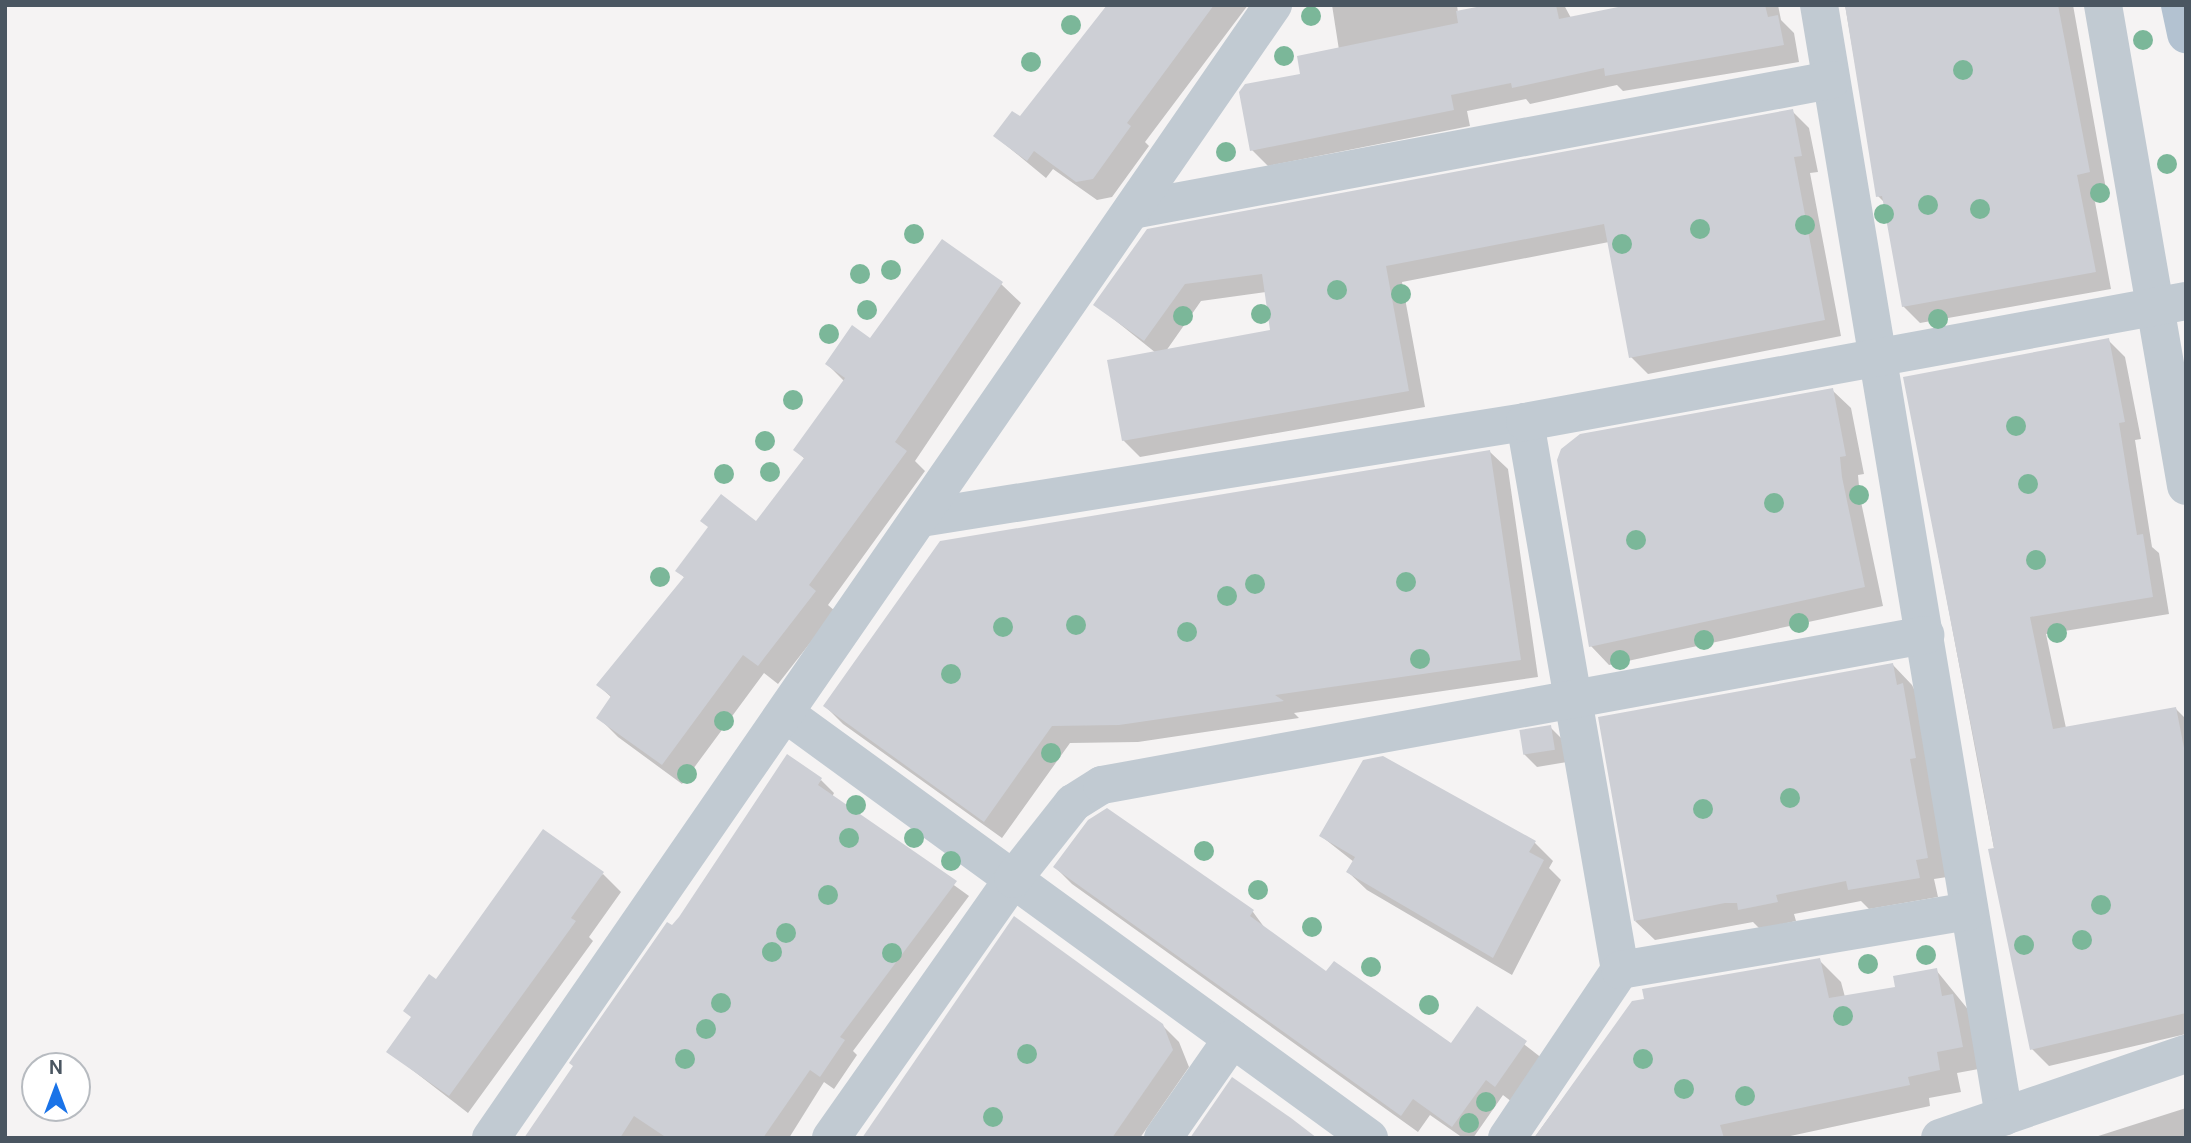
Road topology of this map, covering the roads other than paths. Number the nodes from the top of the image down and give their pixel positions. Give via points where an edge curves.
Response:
1 (1273, 5) edge
2 (1819, 5) edge
3 (2103, 5) edge
4 (2180, 5) edge
5 (2186, 34) edge
6 (1831, 80) junction
7 (1132, 210) junction
8 (2170, 305) edge
9 (1878, 358) junction
10 (1525, 422) junction
11 (2186, 486) edge
12 (921, 518) junction
13 (1925, 635) junction
14 (1570, 698) junction
15 (786, 714) junction
16 (1013, 879) junction
17 (1968, 911) junction
18 (1620, 970) junction
19 (1232, 1039) junction
20 (2186, 1054) edge
21 (2004, 1117) junction
22 (491, 1138) edge
23 (831, 1138) edge
24 (1163, 1138) edge
25 (1368, 1138) edge
26 (1507, 1138) edge
27 (1941, 1138) edge

1 - 7 street
2 - 6 street
3 - 8 street
4 - 5 main road
6 - 7 street
6 - 9 street
7 - 12 street
8 - 9 street
8 - 11 street
9 - 10 street
9 - 13 street
10 - 12 street
10 - 14 street
12 - 15 street
13 - 14 street
13 - 17 street
14 - 16 street via 1102,785 1073,803
14 - 18 street
15 - 16 street
15 - 22 street
16 - 19 street
16 - 23 street
17 - 18 street
17 - 21 street
18 - 26 street
19 - 24 street
19 - 25 street
20 - 21 street
21 - 27 street

